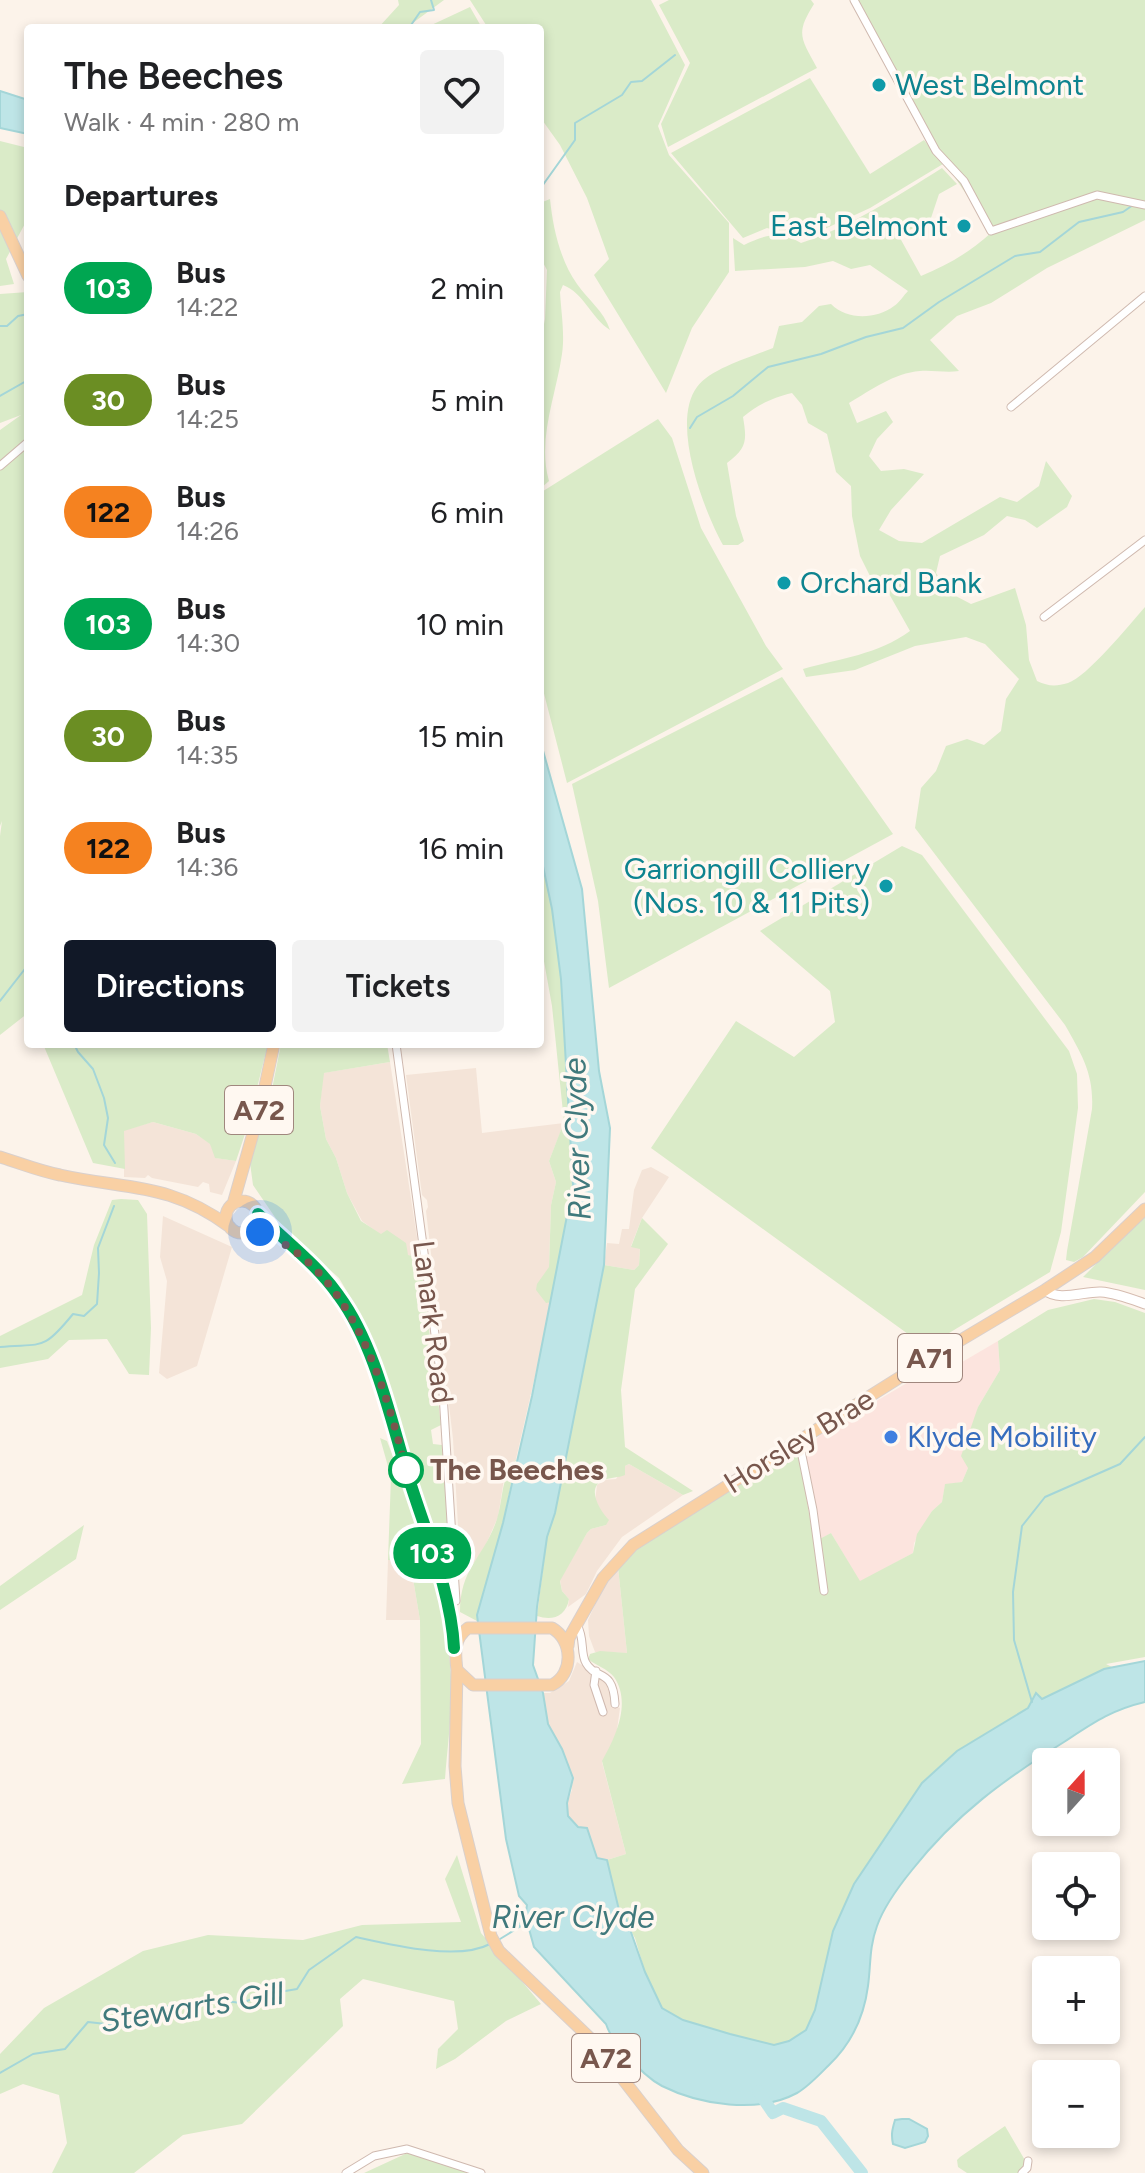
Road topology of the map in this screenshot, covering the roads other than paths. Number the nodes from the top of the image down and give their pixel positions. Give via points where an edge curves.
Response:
1 (854, 0) edge
2 (1145, 205) edge
3 (0, 216) edge
4 (24, 267) edge
5 (1145, 296) edge
6 (1011, 407) dead end
7 (24, 445) edge
8 (0, 466) edge
9 (1145, 540) edge
10 (1044, 617) dead end
11 (273, 1048) edge
12 (397, 1048) edge
13 (0, 1157) edge
14 (242, 1176) junction
15 (232, 1205) junction
16 (203, 1207) junction
17 (255, 1209) junction
18 (1145, 1209) edge
19 (230, 1227) junction
20 (251, 1230) junction
21 (296, 1251) junction
22 (1045, 1290) junction
23 (1145, 1304) edge
24 (799, 1441) junction
25 (824, 1591) dead end
26 (456, 1601) dead end
27 (586, 1608) junction
28 (452, 1619) junction
29 (577, 1625) junction
30 (473, 1627) junction
31 (551, 1628) junction
32 (568, 1646) junction
33 (454, 1648) junction
34 (457, 1670) junction
35 (596, 1671) junction
36 (473, 1685) junction
37 (615, 1704) dead end
38 (456, 1706) junction
39 (603, 1712) dead end
40 (1028, 2161) dead end
41 (346, 2173) edge
42 (481, 2173) edge
43 (703, 2173) edge
44 (1022, 2173) edge

1 - 2 street via 936,151 964,181 991,231 1097,195
3 - 4 main road
5 - 6 street
7 - 8 street
9 - 10 street
11 - 14 main road, A72
12 - 26 street, Lanark Road via 443,1394
13 - 16 main road via 40,1171 166,1193
14 - 15 main road, A72
14 - 17 main road, A72
15 - 16 main road
15 - 17 main road via 243,1201
15 - 19 main road via 226,1216
16 - 19 main road
17 - 20 main road via 257,1223
17 - 21 main road
18 - 22 main road, Horsley Brae / A71 via 1095,1257
19 - 20 main road
20 - 21 main road
21 - 28 main road via 341,1297 362,1340
22 - 23 main road via 1050,1295 1103,1292
22 - 24 main road, Horsley Brae / A71
24 - 25 street
24 - 27 main road, Horsley Brae / A71 via 633,1545 603,1578
27 - 29 main road, Horsley Brae / A71
27 - 31 main road, Horsley Brae / A71 via 564,1626
28 - 30 main road
28 - 33 main road
29 - 32 main road, Horsley Brae / A71
29 - 35 street via 585,1662
30 - 31 main road
30 - 33 main road
31 - 32 main road
32 - 36 main road, A71 via 568,1664 559,1681
33 - 34 main road
34 - 36 main road
34 - 38 main road, A72
35 - 37 street via 612,1685
35 - 39 street via 594,1685
36 - 38 main road
38 - 43 main road, A72 via 458,1803 491,1936 499,1951 594,2042 678,2150
40 - 44 street
41 - 42 street via 374,2156 407,2149

